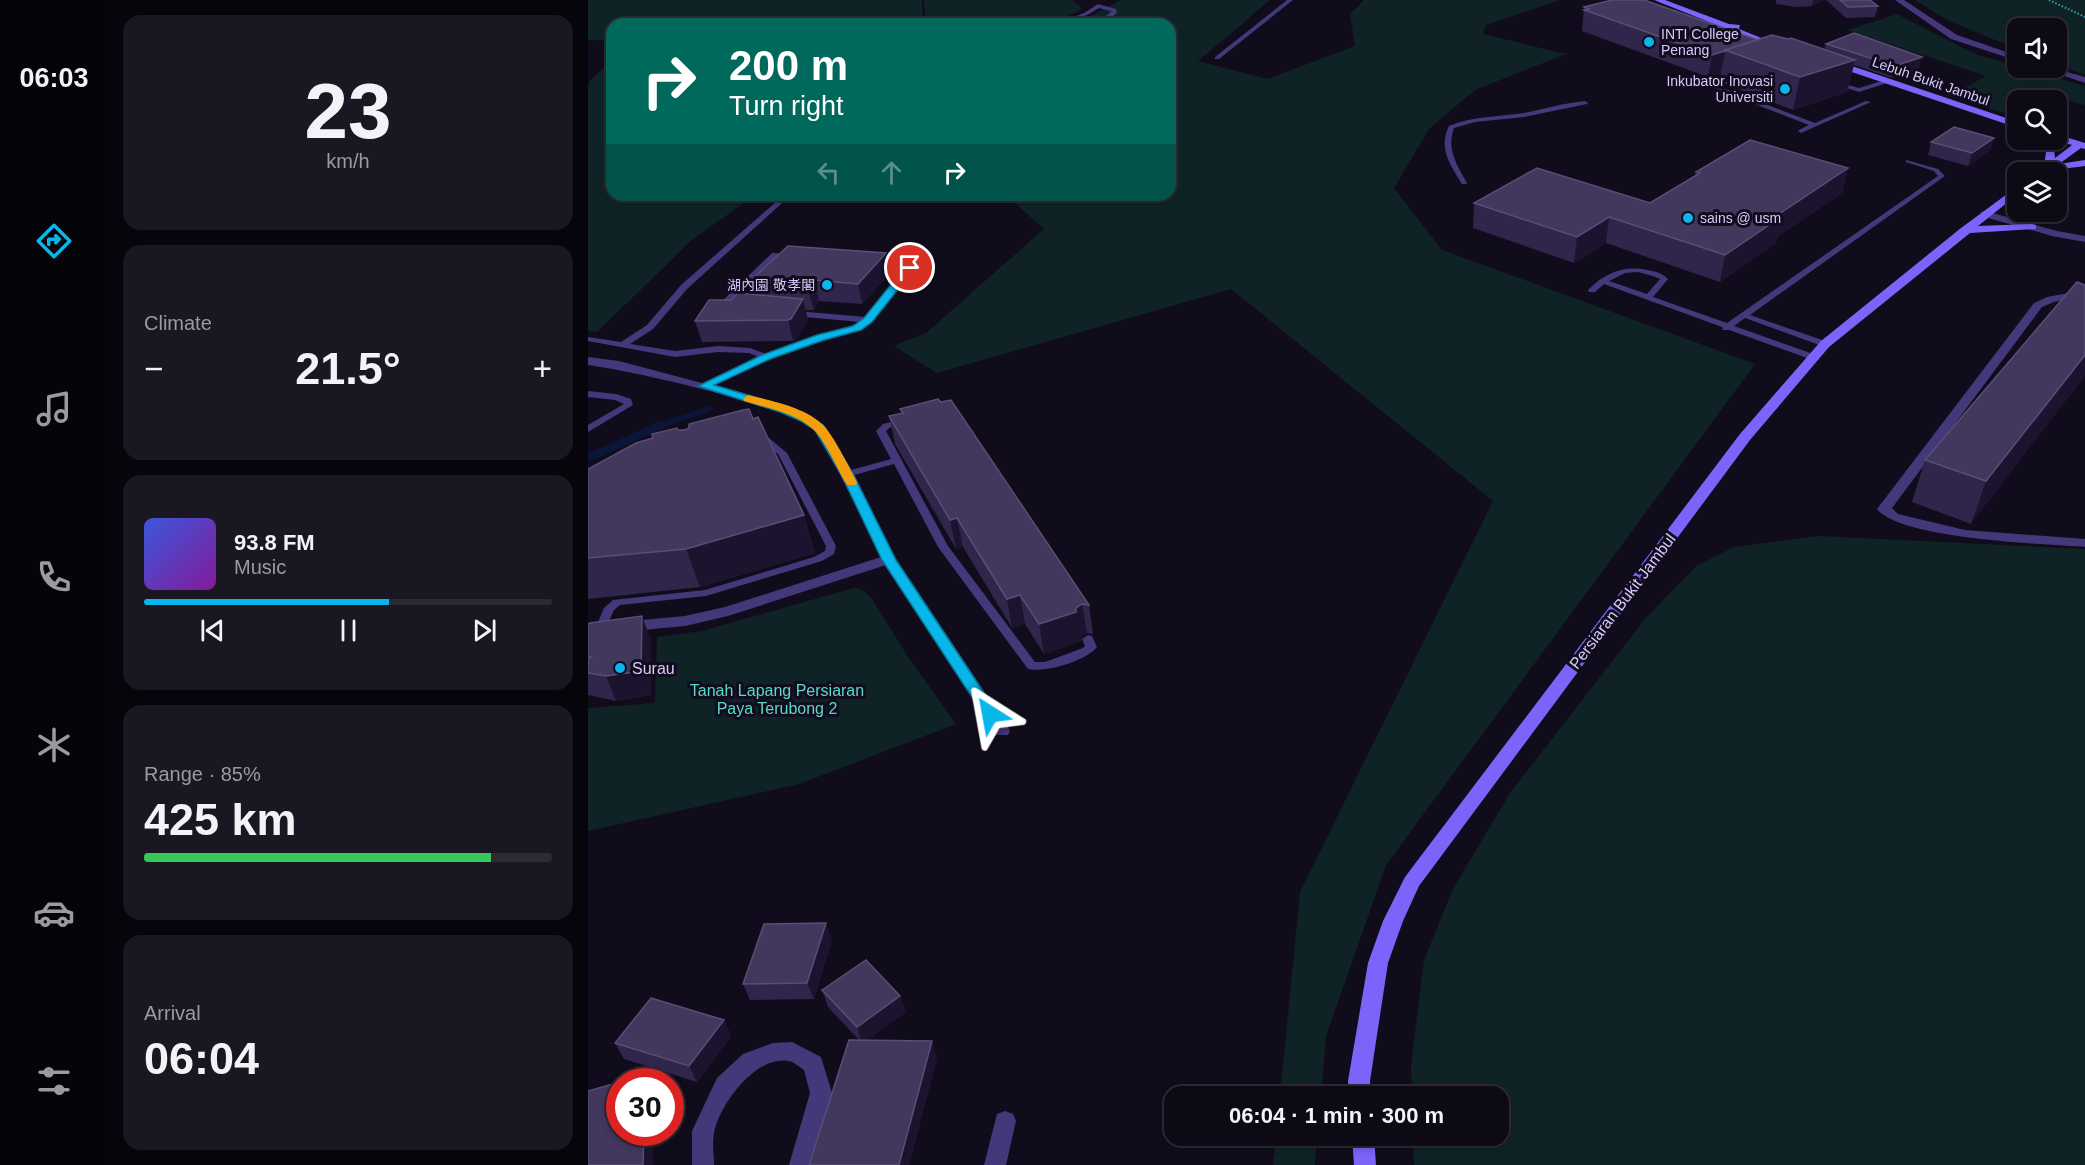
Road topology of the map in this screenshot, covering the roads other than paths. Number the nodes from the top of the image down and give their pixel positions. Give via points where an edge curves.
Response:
1 (1290, 0) edge
2 (1658, 0) edge
3 (1899, 0) edge
4 (1075, 18) edge
5 (1107, 18) edge
6 (1728, 26) junction
7 (1754, 38) junction
8 (1744, 40) edge
9 (1784, 43) edge
10 (1774, 45) junction
11 (1761, 49) edge
12 (1790, 51) edge
13 (2007, 55) edge
14 (1217, 58) dead end
15 (1828, 61) edge
16 (1745, 69) edge
17 (2067, 75) edge
18 (1827, 80) edge
19 (2085, 80) edge
20 (1888, 81) junction
21 (1868, 102) dead end
22 (1585, 103) dead end
23 (2007, 122) edge
24 (1815, 125) junction
25 (1801, 131) dead end
26 (2067, 140) edge
27 (2083, 145) edge
28 (1908, 161) dead end
29 (2057, 162) edge
30 (2085, 164) edge
31 (2067, 167) edge
32 (1464, 183) dead end
33 (2007, 198) edge
34 (781, 201) edge
35 (1989, 210) junction
36 (2036, 224) junction
37 (1965, 230) junction
38 (2081, 237) edge
39 (1602, 281) junction
40 (1592, 290) dead end
41 (2085, 293) edge
42 (1648, 298) junction
43 (1744, 315) junction
44 (868, 320) junction
45 (1726, 328) junction
46 (588, 339) edge
47 (1825, 344) junction
48 (622, 345) junction
49 (766, 357) junction
50 (1813, 357) junction
51 (588, 361) edge
52 (703, 386) junction
53 (588, 394) edge
54 (916, 418) edge
55 (588, 429) edge
56 (747, 431) edge
57 (897, 460) junction
58 (847, 474) junction
59 (2085, 543) edge
60 (889, 560) junction
61 (594, 630) edge
62 (1088, 639) dead end
63 (1002, 731) dead end
64 (1359, 1086) edge
65 (1005, 1120) dead end
66 (1364, 1146) edge
67 (703, 1165) edge
68 (800, 1165) edge
69 (995, 1165) edge
70 (1365, 1165) edge

1 - 14 lane
2 - 6 street
3 - 13 street via 1954,37
4 - 5 lane via 1098,6 1114,10
6 - 7 street
6 - 9 street
7 - 8 lane
7 - 10 street
10 - 11 lane
10 - 12 street
15 - 20 street, Lebuh Bukit Jambul
16 - 24 lane via 1714,78 1710,81 1712,86
17 - 19 street
18 - 20 lane via 1859,90
20 - 23 street, Lebuh Bukit Jambul
21 - 24 lane
22 - 32 lane via 1464,121 1451,127 1445,138 1446,151
24 - 25 lane
26 - 27 street
27 - 29 street
28 - 43 lane via 1936,170 1942,176
30 - 31 street
33 - 35 street, Persiaran Bukit Jambul
34 - 48 lane via 684,287 650,327
35 - 36 street
35 - 37 street, Persiaran Bukit Jambul
36 - 37 street
36 - 38 street
37 - 47 street, Persiaran Bukit Jambul
39 - 40 lane
39 - 42 lane
39 - 42 lane via 1632,268 1660,275 1664,279
41 - 59 street via 2038,305 1884,509 1893,518 1965,534
42 - 45 lane
43 - 45 lane
43 - 47 lane
44 - 44 lane via 910,266 775,255 721,307
44 - 49 lane via 857,328
45 - 50 lane
46 - 48 lane
47 - 50 street, Persiaran Bukit Jambul
48 - 49 lane via 675,354 718,349 750,351
49 - 52 lane
50 - 64 street, Persiaran Bukit Jambul via 1745,437 1413,882 1378,963
51 - 52 street via 619,364
52 - 58 street via 805,418 819,428
53 - 55 lane via 616,397 630,405
54 - 57 lane via 882,428
56 - 61 lane via 765,438 782,453 831,546 830,552 706,593 617,602
57 - 58 lane
57 - 62 lane via 943,547 1032,666 1046,666 1087,651 1091,647
58 - 60 street
60 - 61 street via 728,611 685,621
60 - 63 street
65 - 69 street
66 - 70 street
67 - 68 street via 703,1131 725,1085 750,1061 773,1052 792,1051 813,1064 821,1093

